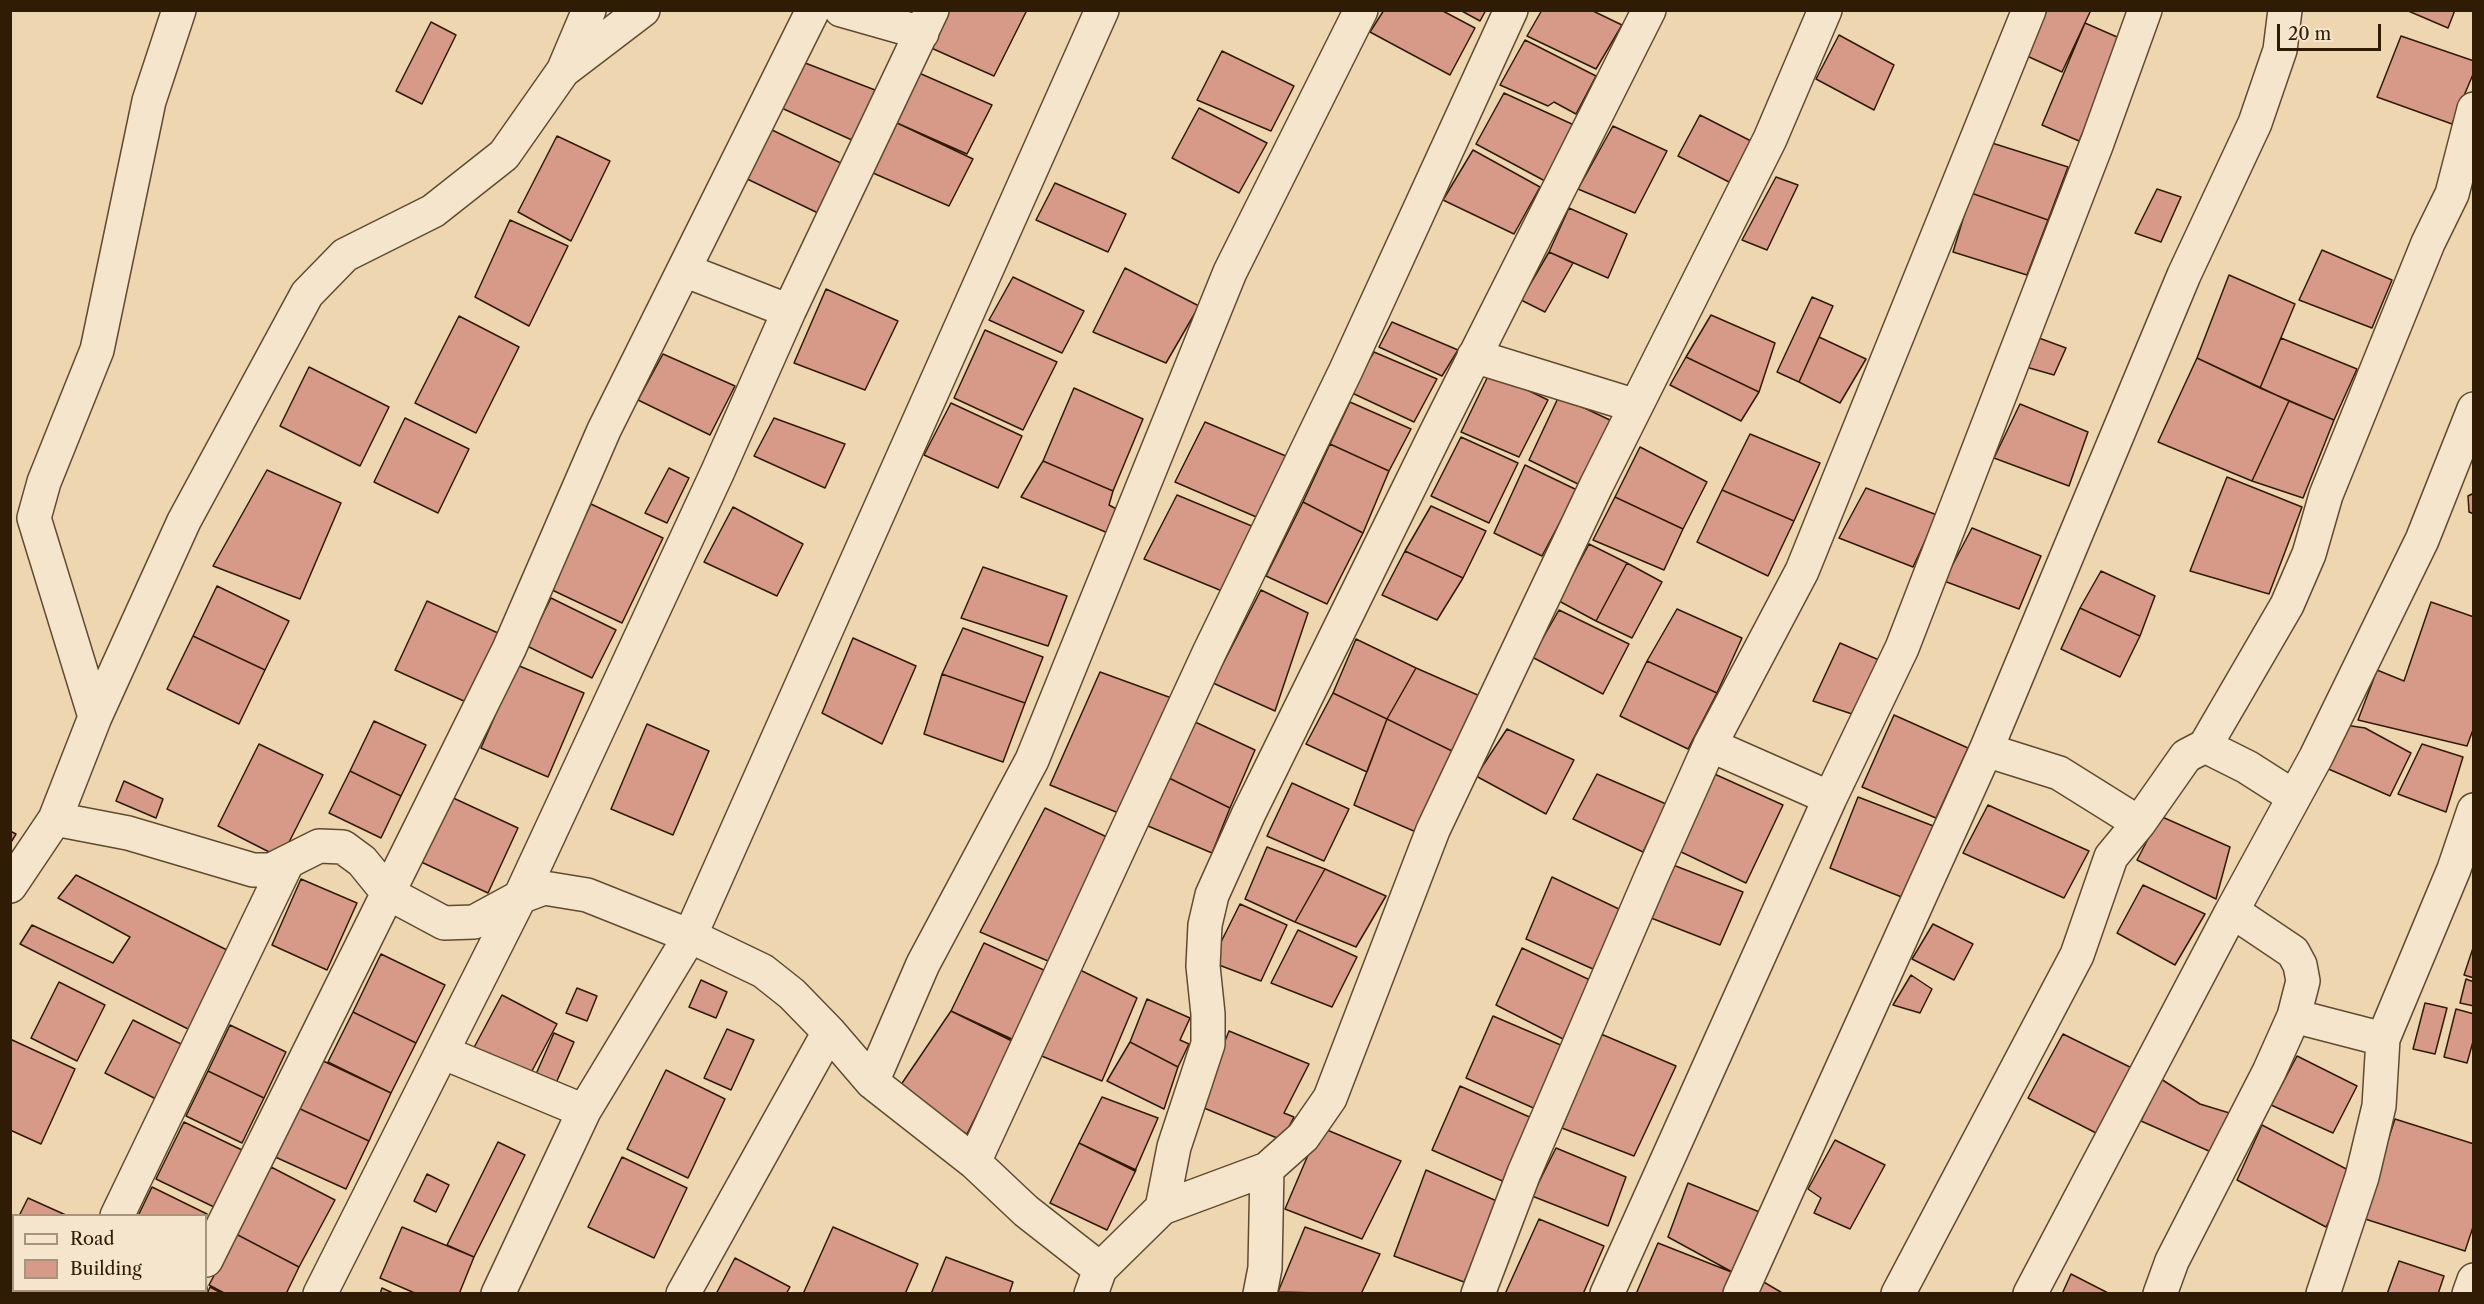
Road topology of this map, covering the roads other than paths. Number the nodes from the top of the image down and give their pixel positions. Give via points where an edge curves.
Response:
1 (179, 10) edge
2 (589, 10) edge
3 (643, 10) edge
4 (813, 10) edge
5 (841, 10) edge
6 (1102, 10) edge
7 (1361, 10) edge
8 (1511, 10) edge
9 (1649, 10) edge
10 (1825, 10) edge
11 (2029, 10) edge
12 (2145, 10) edge
13 (2285, 10) edge
14 (927, 22) edge
15 (563, 71) junction
16 (2474, 109) edge
17 (684, 270) junction
18 (789, 311) junction
19 (1474, 356) junction
20 (1636, 406) junction
21 (2474, 409) edge
22 (95, 717) junction
23 (1710, 745) junction
24 (2205, 746) junction
25 (1986, 750) junction
26 (2294, 797) junction
27 (1830, 798) junction
28 (2474, 810) edge
29 (55, 819) junction
30 (2139, 823) junction
31 (287, 863) junction
32 (2464, 872) edge
33 (10, 886) edge
34 (388, 893) junction
35 (520, 897) junction
36 (2232, 910) junction
37 (690, 936) junction
38 (2294, 1016) junction
39 (830, 1032) junction
40 (2383, 1039) junction
41 (442, 1052) junction
42 (872, 1082) junction
43 (584, 1111) junction
44 (974, 1162) junction
45 (1267, 1169) junction
46 (1162, 1208) junction
47 (117, 1214) edge
48 (207, 1258) edge
49 (2474, 1280) edge
50 (1095, 1281) edge
51 (320, 1293) edge
52 (498, 1293) edge
53 (683, 1293) edge
54 (1260, 1293) edge
55 (1478, 1293) edge
56 (1606, 1293) edge
57 (1740, 1293) edge
58 (1898, 1293) edge
59 (2030, 1293) edge
60 (2160, 1293) edge
61 (2324, 1293) edge
62 (2469, 1293) edge

1 - 22 street via 149,101 97,350 44,482 34,518
2 - 15 street
3 - 15 street
4 - 17 street
5 - 14 street
6 - 37 street
7 - 42 street via 1230,272 1032,760 923,964
8 - 44 street
9 - 19 street
10 - 20 street via 1770,139
11 - 23 street via 1802,571
12 - 27 street via 1902,648
13 - 25 street via 2280,50 2255,123 2184,275
14 - 18 street
15 - 22 street via 504,155 433,212 345,255 307,294 184,521
16 - 24 street via 2452,194 2428,243 2326,495 2287,605
17 - 18 street
17 - 34 street via 604,430 509,649
18 - 35 street
19 - 20 street
19 - 46 street via 1212,895 1204,925 1208,1044 1174,1147
20 - 45 street via 1433,830 1330,1098 1304,1137
21 - 26 street via 2422,540
22 - 29 street
23 - 27 street
23 - 55 street via 1529,1162
24 - 26 street
24 - 30 street via 2186,756
25 - 30 street via 2059,773
25 - 57 street
26 - 36 street
27 - 56 street
28 - 32 street
29 - 31 street via 128,833 253,870 271,870
29 - 33 street
30 - 58 street via 2111,857 2077,955
31 - 34 street via 319,846 343,846 362,861
31 - 47 street
32 - 40 street
34 - 35 street via 444,923 474,922
34 - 48 street
35 - 37 street via 544,888 587,895
35 - 41 street
36 - 38 street via 2297,958 2303,981
36 - 59 street
37 - 39 street via 762,971
37 - 43 street
38 - 40 street
38 - 60 street via 2172,1261
39 - 42 street
39 - 53 street
40 - 61 street via 2379,1106 2362,1177
41 - 43 street
41 - 51 street
42 - 44 street
43 - 52 street
44 - 50 street
45 - 46 street
45 - 54 street via 1265,1268
46 - 50 street
49 - 62 street

